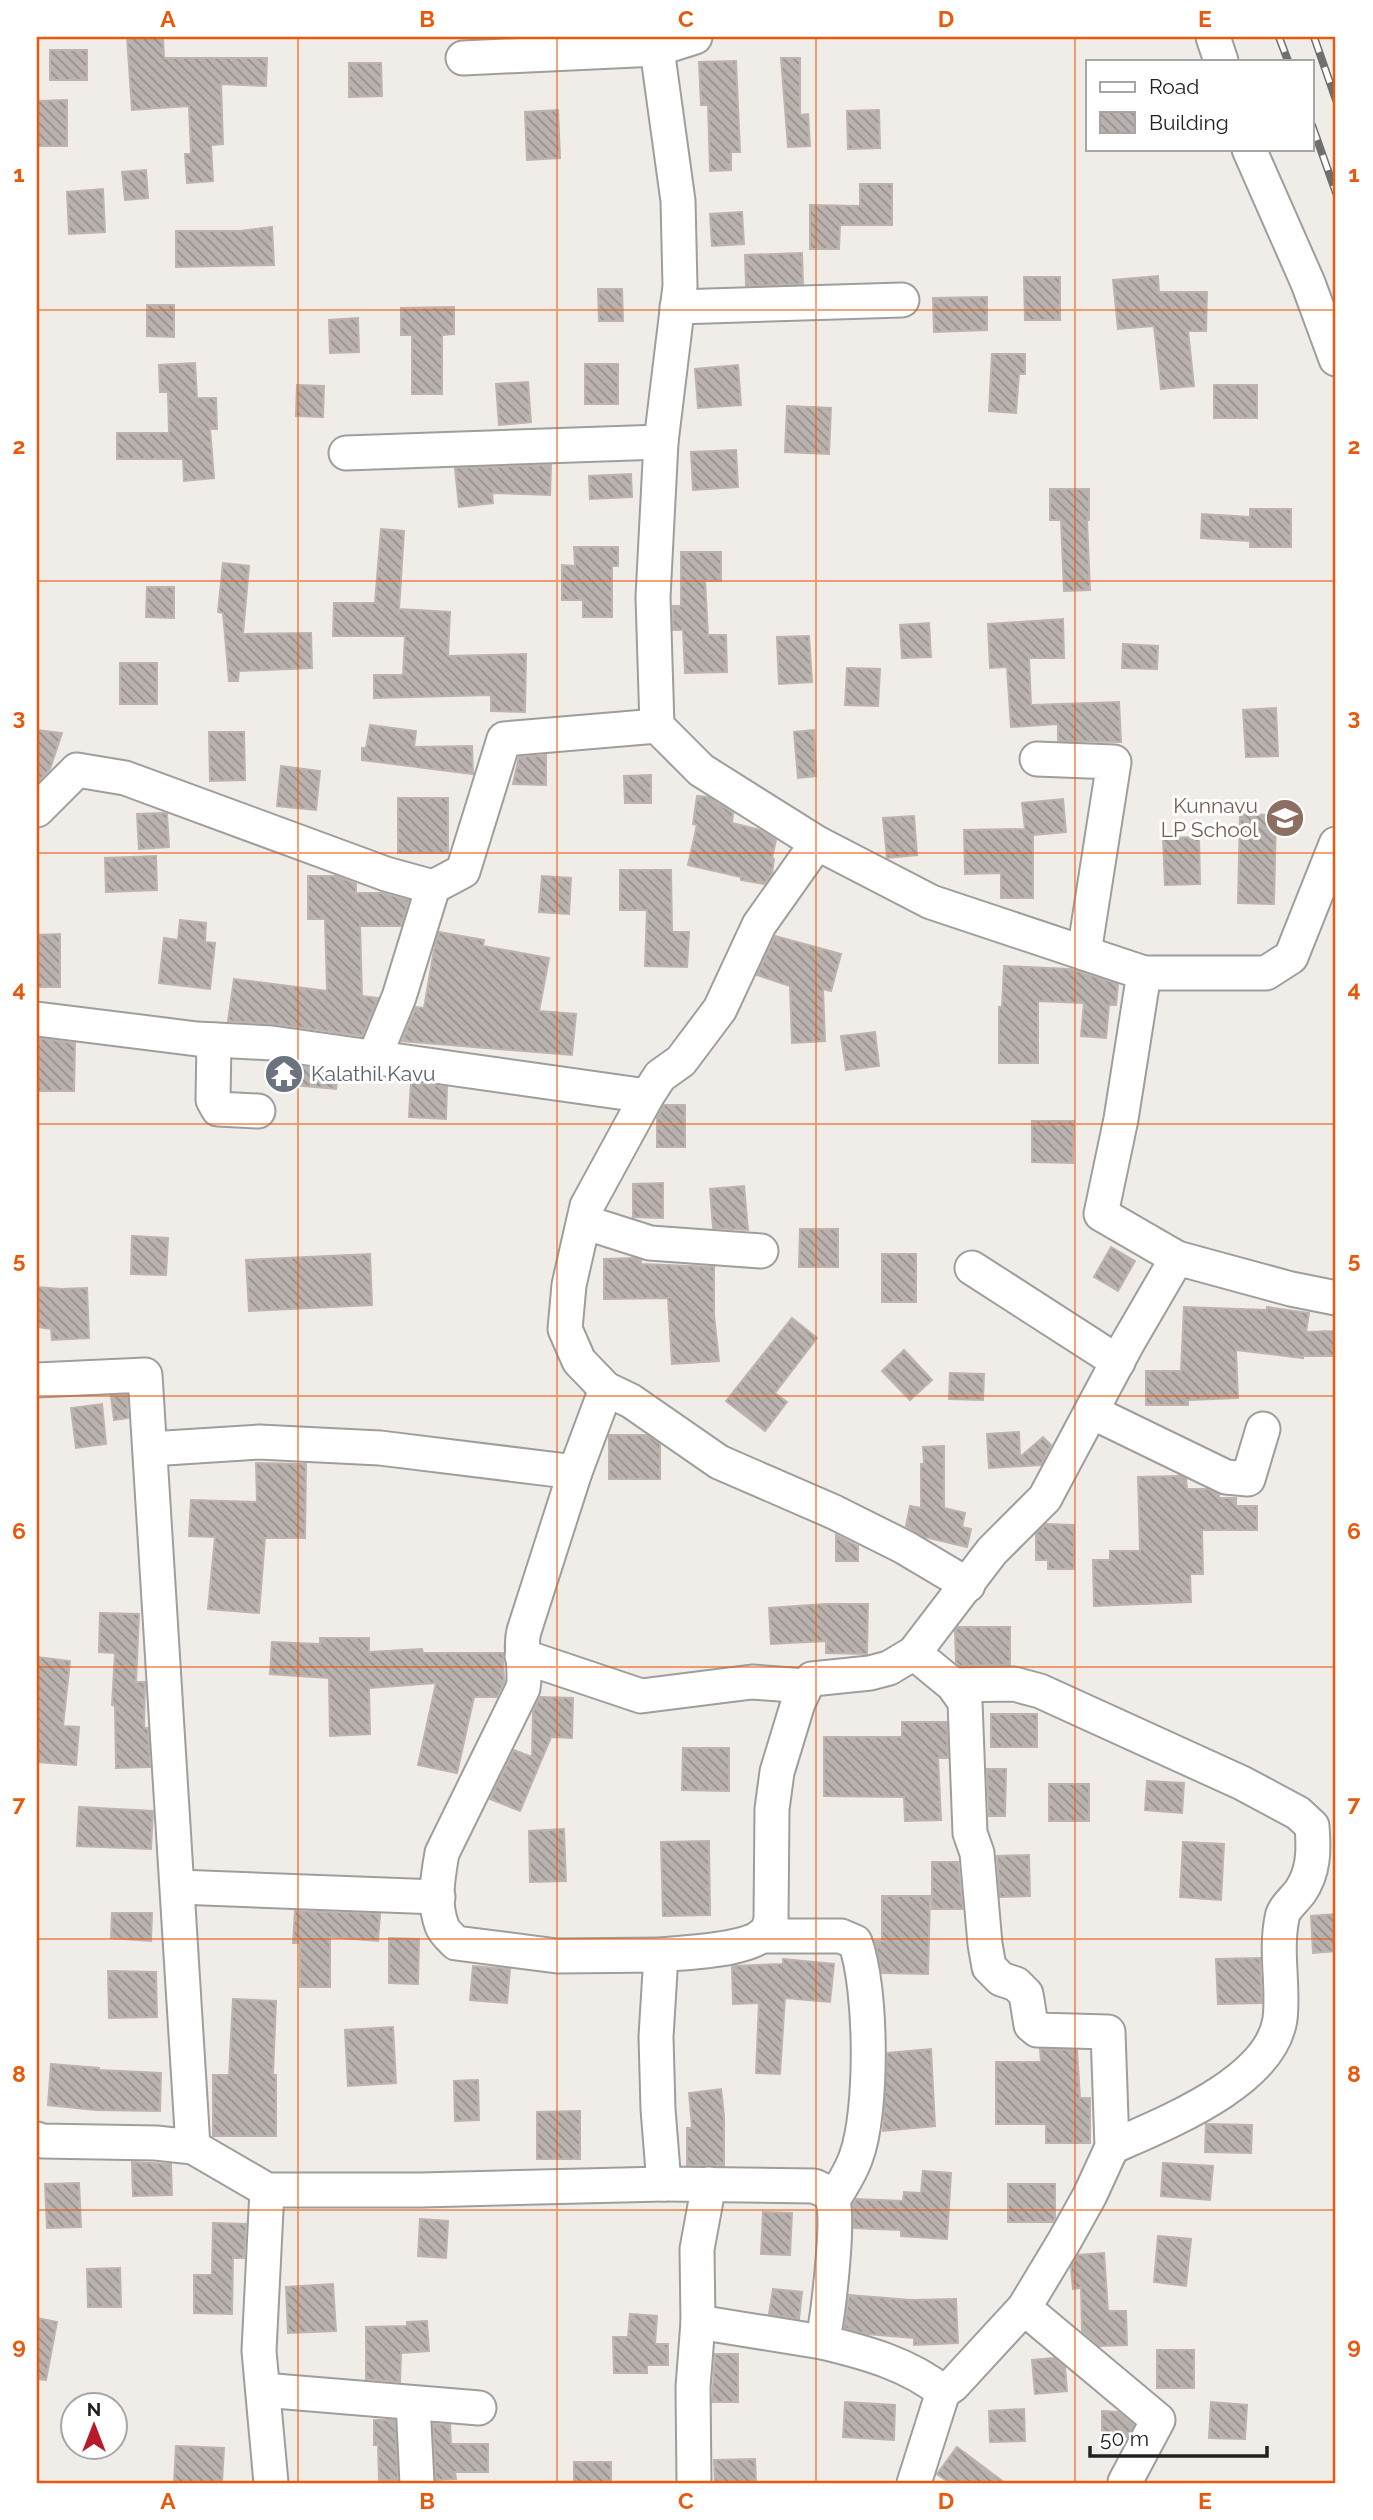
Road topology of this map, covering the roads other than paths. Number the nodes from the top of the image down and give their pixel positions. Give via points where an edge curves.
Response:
1 (695, 37) edge
2 (1213, 37) edge
3 (657, 49) junction
4 (463, 58) dead end
5 (1221, 60) edge
6 (1249, 150) edge
7 (902, 300) dead end
8 (677, 307) junction
9 (1336, 359) edge
10 (661, 442) junction
11 (346, 453) dead end
12 (657, 726) junction
13 (1037, 759) dead end
14 (37, 810) edge
15 (817, 844) junction
16 (1336, 844) edge
17 (433, 887) junction
18 (1084, 953) junction
19 (1144, 973) junction
20 (37, 1019) edge
21 (214, 1040) junction
22 (374, 1058) junction
23 (647, 1096) junction
24 (258, 1111) dead end
25 (584, 1222) junction
26 (761, 1251) dead end
27 (1177, 1258) junction
28 (972, 1268) dead end
29 (1336, 1298) edge
30 (1118, 1362) junction
31 (37, 1381) edge
32 (606, 1389) junction
33 (1092, 1412) junction
34 (1263, 1429) dead end
35 (150, 1449) junction
36 (575, 1472) junction
37 (968, 1585) junction
38 (914, 1653) junction
39 (522, 1656) junction
40 (953, 1685) junction
41 (806, 1686) junction
42 (178, 1887) junction
43 (438, 1897) junction
44 (761, 1936) junction
45 (661, 1955) junction
46 (38, 2144) edge
47 (193, 2147) junction
48 (1112, 2147) junction
49 (664, 2184) junction
50 (709, 2184) junction
51 (267, 2190) junction
52 (833, 2200) junction
53 (1024, 2308) junction
54 (698, 2322) junction
55 (822, 2342) junction
56 (263, 2390) junction
57 (943, 2392) junction
58 (413, 2403) junction
59 (479, 2408) dead end
60 (1125, 2482) edge
61 (271, 2483) edge
62 (417, 2483) edge
63 (694, 2483) edge
64 (914, 2483) edge

1 - 3 street
2 - 5 street
3 - 4 street
3 - 8 street via 678,201
6 - 9 street
7 - 8 street
8 - 10 street
10 - 11 street
10 - 12 street via 653,597
12 - 15 street via 701,770
12 - 17 street via 504,739 463,870
13 - 18 street via 1114,762
14 - 17 street via 77,770 125,778
15 - 18 street via 931,901
15 - 23 street via 759,925 720,1009 681,1061 660,1076
16 - 19 street via 1291,957 1266,973
17 - 22 street via 399,997
18 - 19 street
19 - 27 street via 1101,1214
20 - 21 street
21 - 22 street
21 - 24 street via 213,1100 218,1109
22 - 23 street
23 - 25 street via 587,1206
25 - 26 street via 650,1244
25 - 32 street via 569,1285 565,1329 579,1361
27 - 29 street
27 - 30 street
28 - 30 street
30 - 33 street
31 - 35 street via 145,1375
32 - 36 street
32 - 37 street via 719,1462 834,1512
33 - 34 street via 1226,1477 1248,1479
33 - 37 street via 1045,1498 992,1551
35 - 36 street via 259,1441 380,1448
35 - 42 street
36 - 39 street via 524,1631
37 - 38 street
38 - 40 street
38 - 41 street via 889,1668 812,1679
39 - 41 street via 640,1696 752,1682
39 - 43 street via 523,1688 442,1853
40 - 48 street via 965,1702 970,1833 977,1853 989,1967 1026,1994 1031,2025 1037,2030 1108,2032
40 - 48 street via 1014,1684 1040,1691 1241,1783 1298,1813 1312,1826 1310,1872 1282,1915 1280,2022 1265,2054 1196,2109
41 - 44 street via 777,1772 771,1920
42 - 43 street
42 - 47 street
43 - 45 street via 442,1928 456,1943 557,1956
44 - 45 street via 734,1946
44 - 52 street via 841,1936 855,1942 861,1958 868,2089 856,2157
45 - 49 street via 656,2037
46 - 47 street
47 - 51 street
48 - 53 street via 1078,2218
49 - 50 street
49 - 51 street
50 - 52 street via 814,2186 827,2191
50 - 54 street via 696,2249
51 - 56 street via 259,2351
52 - 55 street
53 - 57 street
53 - 60 street via 1158,2420
54 - 55 street
54 - 63 street
55 - 57 street via 906,2368
56 - 58 street
56 - 61 street
57 - 64 street
58 - 59 street
58 - 62 street

